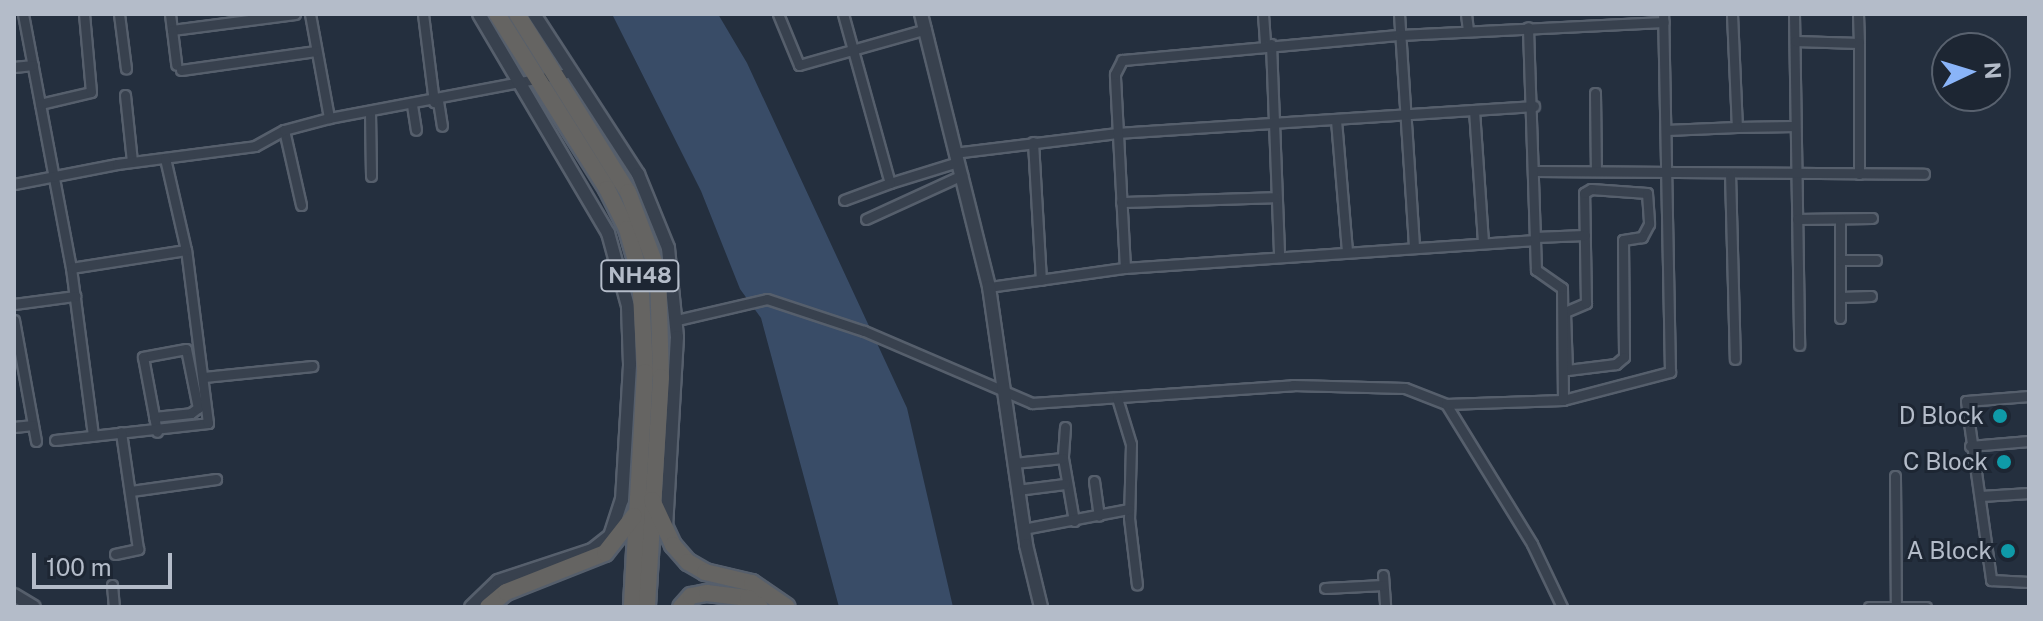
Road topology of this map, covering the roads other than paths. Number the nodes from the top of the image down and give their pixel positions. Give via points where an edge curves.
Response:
1 (23, 14) edge
2 (84, 14) edge
3 (119, 14) edge
4 (170, 14) edge
5 (295, 14) edge
6 (310, 14) edge
7 (423, 14) edge
8 (479, 14) edge
9 (497, 14) edge
10 (517, 14) edge
11 (534, 14) edge
12 (778, 14) edge
13 (843, 14) edge
14 (921, 14) edge
15 (1263, 14) edge
16 (1399, 14) edge
17 (1466, 14) edge
18 (1732, 14) edge
19 (1794, 14) edge
20 (1858, 14) edge
21 (1664, 18) edge
22 (1528, 27) junction
23 (926, 29) junction
24 (172, 30) junction
25 (1468, 31) junction
26 (1399, 35) junction
27 (1795, 41) junction
28 (1859, 43) junction
29 (1268, 44) junction
30 (316, 51) junction
31 (853, 52) junction
32 (33, 65) junction
33 (14, 67) edge
34 (126, 69) dead end
35 (564, 74) junction
36 (528, 81) junction
37 (1595, 93) dead end
38 (125, 95) dead end
39 (436, 101) junction
40 (40, 104) junction
41 (412, 105) junction
42 (1534, 106) junction
43 (1474, 110) junction
44 (370, 112) junction
45 (1403, 115) junction
46 (329, 118) junction
47 (1336, 120) junction
48 (442, 126) dead end
49 (1795, 126) junction
50 (1273, 127) junction
51 (1737, 127) junction
52 (284, 130) junction
53 (416, 130) dead end
54 (1666, 130) junction
55 (1117, 133) junction
56 (1033, 142) junction
57 (165, 158) junction
58 (132, 162) junction
59 (958, 164) junction
60 (1536, 171) junction
61 (1596, 171) junction
62 (1666, 171) junction
63 (1730, 173) junction
64 (1797, 173) junction
65 (1859, 174) junction
66 (1924, 174) dead end
67 (371, 176) dead end
68 (52, 177) junction
69 (890, 183) junction
70 (14, 184) edge
71 (1276, 197) junction
72 (1667, 198) junction
73 (1650, 199) junction
74 (844, 200) dead end
75 (1121, 202) junction
76 (301, 205) dead end
77 (1872, 218) dead end
78 (866, 219) dead end
79 (1797, 219) junction
80 (1840, 219) junction
81 (1585, 235) junction
82 (1535, 238) junction
83 (1483, 243) junction
84 (1414, 248) junction
85 (186, 250) junction
86 (1347, 252) junction
87 (1279, 257) junction
88 (1840, 260) junction
89 (1876, 260) dead end
90 (71, 268) junction
91 (1125, 268) junction
92 (1041, 280) junction
93 (989, 287) junction
94 (75, 296) junction
95 (1871, 296) dead end
96 (1841, 297) junction
97 (14, 304) edge
98 (1840, 318) dead end
99 (14, 320) edge
100 (677, 320) junction
101 (1799, 345) dead end
102 (1735, 359) dead end
103 (18, 366) edge
104 (312, 366) dead end
105 (204, 377) junction
106 (1005, 393) junction
107 (2029, 396) edge
108 (1117, 398) junction
109 (1563, 400) junction
110 (1446, 404) junction
111 (154, 417) junction
112 (666, 418) junction
113 (33, 425) junction
114 (14, 427) edge
115 (1065, 427) dead end
116 (121, 432) junction
117 (157, 432) junction
118 (93, 436) junction
119 (55, 440) dead end
120 (36, 441) dead end
121 (2029, 441) edge
122 (1970, 446) junction
123 (1063, 458) junction
124 (1014, 463) junction
125 (1895, 476) dead end
126 (216, 479) dead end
127 (1094, 481) dead end
128 (1065, 484) dead end
129 (1017, 490) junction
130 (131, 491) junction
131 (2029, 493) edge
132 (1981, 496) junction
133 (637, 503) junction
134 (1129, 509) junction
135 (1099, 516) junction
136 (1074, 521) junction
137 (1023, 529) junction
138 (666, 531) junction
139 (115, 554) dead end
140 (640, 577) junction
141 (2029, 582) edge
142 (112, 585) dead end
143 (1137, 585) dead end
144 (1325, 588) dead end
145 (14, 595) edge
146 (484, 600) edge
147 (686, 602) edge
148 (1896, 606) edge
149 (34, 607) edge
150 (114, 607) edge
151 (471, 607) edge
152 (632, 607) edge
153 (647, 607) edge
154 (760, 607) edge
155 (787, 607) edge
156 (1041, 607) edge
157 (1385, 607) edge
158 (1562, 607) edge
159 (1869, 607) edge
160 (1926, 607) edge

1 - 32 street
2 - 40 street via 91,92
3 - 34 street
4 - 24 street
5 - 24 street
6 - 30 street
7 - 39 street
8 - 36 street
9 - 36 highway, NH48
10 - 35 highway, NH48
11 - 35 street
12 - 31 street via 799,65
13 - 31 street
14 - 23 street
15 - 29 street
16 - 26 street
17 - 25 street
18 - 51 street
19 - 27 street
20 - 28 street
21 - 22 street
21 - 54 street
22 - 25 street
22 - 42 street
23 - 31 street
23 - 59 street
24 - 30 street via 178,68
25 - 26 street
26 - 29 street
26 - 45 street
27 - 28 street
27 - 49 street
28 - 65 street
29 - 50 street
29 - 55 street via 1122,60 1115,74
30 - 46 street
31 - 69 street
32 - 33 street
32 - 40 street
35 - 36 street
35 - 100 street via 649,195 668,248
35 - 112 highway, NH48 via 652,246 661,301
36 - 39 street
36 - 133 highway, NH48 via 617,208 640,275 645,372
37 - 61 street
38 - 58 street
39 - 41 street
39 - 48 street
40 - 68 street
41 - 44 street
41 - 53 street
42 - 43 street
42 - 60 street
43 - 45 street
43 - 83 street
44 - 46 street
44 - 67 street
45 - 47 street
45 - 84 street
46 - 52 street
47 - 50 street
47 - 86 street
49 - 51 street
49 - 64 street
50 - 55 street
50 - 71 street
51 - 54 street
52 - 57 street via 255,146
52 - 76 street
54 - 62 street
55 - 56 street
55 - 75 street
56 - 59 street
56 - 92 street
57 - 58 street
57 - 85 street
58 - 68 street
59 - 69 street
59 - 78 street
59 - 93 street
60 - 61 street
60 - 82 street
61 - 62 street
62 - 63 street
62 - 72 street
63 - 64 street
63 - 102 street
64 - 65 street
64 - 79 street
65 - 66 street
68 - 70 street
68 - 90 street
69 - 74 street
71 - 75 street
71 - 87 street
72 - 73 street
72 - 109 street via 1670,372
73 - 81 street via 1647,193 1587,189
73 - 81 street via 1648,230 1642,237 1623,240 1624,357 1616,364 1567,370 1565,312 1586,303
75 - 91 street
77 - 80 street
79 - 80 street
79 - 101 street
80 - 88 street
81 - 82 street
82 - 83 street
82 - 109 street via 1536,270 1562,288
83 - 84 street
84 - 86 street
85 - 90 street
85 - 105 street
86 - 87 street
87 - 91 street
88 - 89 street
88 - 96 street
90 - 94 street
91 - 92 street
92 - 93 street
93 - 106 street
94 - 97 street
94 - 118 street
95 - 96 street
96 - 98 street
99 - 103 street
100 - 106 street via 767,299 864,331
100 - 112 street
103 - 113 street
104 - 105 street
105 - 117 street via 208,423
106 - 108 street via 1032,403
106 - 124 street
107 - 122 street via 1966,401
108 - 110 street via 1322,385 1405,388
108 - 134 street via 1131,444
109 - 110 street
110 - 158 street via 1532,544
111 - 111 street via 143,357 186,349 198,408
111 - 117 street
112 - 133 highway, NH48
112 - 138 street
113 - 114 street
113 - 120 street
115 - 123 street
116 - 117 street
116 - 118 street
116 - 130 street
118 - 119 street
121 - 122 street
122 - 132 street
123 - 124 street
123 - 136 street
124 - 129 street
125 - 148 street
126 - 130 street
127 - 135 street
128 - 129 street
129 - 137 street
130 - 139 street via 138,549
131 - 132 street
132 - 141 street via 1991,580
133 - 138 highway
133 - 140 highway, NH48
133 - 146 highway via 605,553
134 - 135 street
134 - 143 street
135 - 136 street
136 - 137 street
137 - 156 street
138 - 155 highway via 688,562 713,575 752,583
140 - 152 highway, NH48
140 - 153 highway
142 - 150 street
144 - 157 street via 1383,580
145 - 149 street
146 - 151 street
147 - 154 highway via 730,594
148 - 159 street
148 - 160 street

